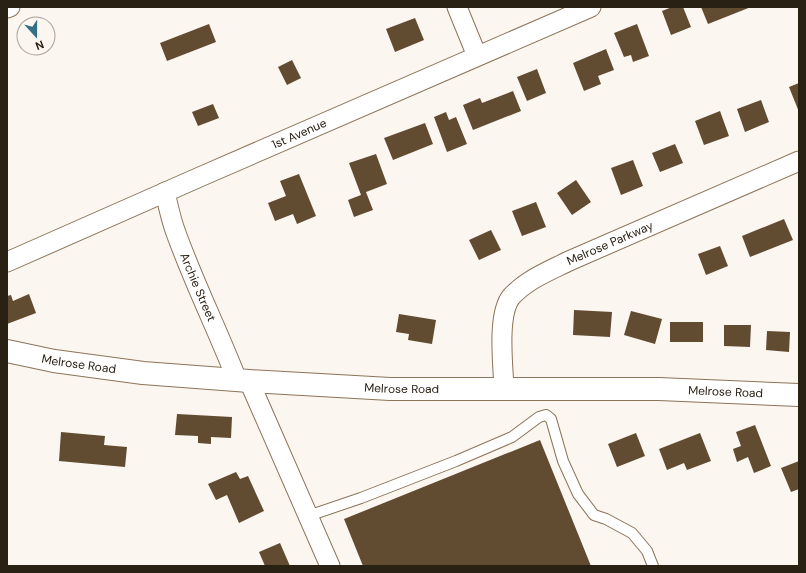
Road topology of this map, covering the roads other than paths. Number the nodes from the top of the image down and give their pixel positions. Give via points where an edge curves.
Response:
1 (10, 7) edge
2 (457, 7) edge
3 (591, 7) edge
4 (7, 8) edge
5 (477, 56) junction
6 (799, 161) edge
7 (164, 192) junction
8 (7, 262) edge
9 (7, 351) edge
10 (243, 381) junction
11 (504, 388) junction
12 (799, 395) edge
13 (308, 516) junction
14 (330, 566) edge
15 (653, 566) edge

1 - 4 street
2 - 5 street
3 - 5 street, 1st Avenue
5 - 7 street, 1st Avenue
6 - 11 street, Melrose Parkway via 569,261 525,285 512,297 505,311 502,332
7 - 8 street, 1st Avenue
7 - 10 street, Archie Street via 196,283 226,351
9 - 10 street, Melrose Road via 54,361 143,373
10 - 11 street, Melrose Road via 390,389
10 - 13 street, Archie Street
11 - 12 street, Melrose Road via 659,389
13 - 14 street, Archie Street
13 - 15 lane via 456,461 512,437 539,417 546,415 551,420 578,494 594,515 632,533 648,551

